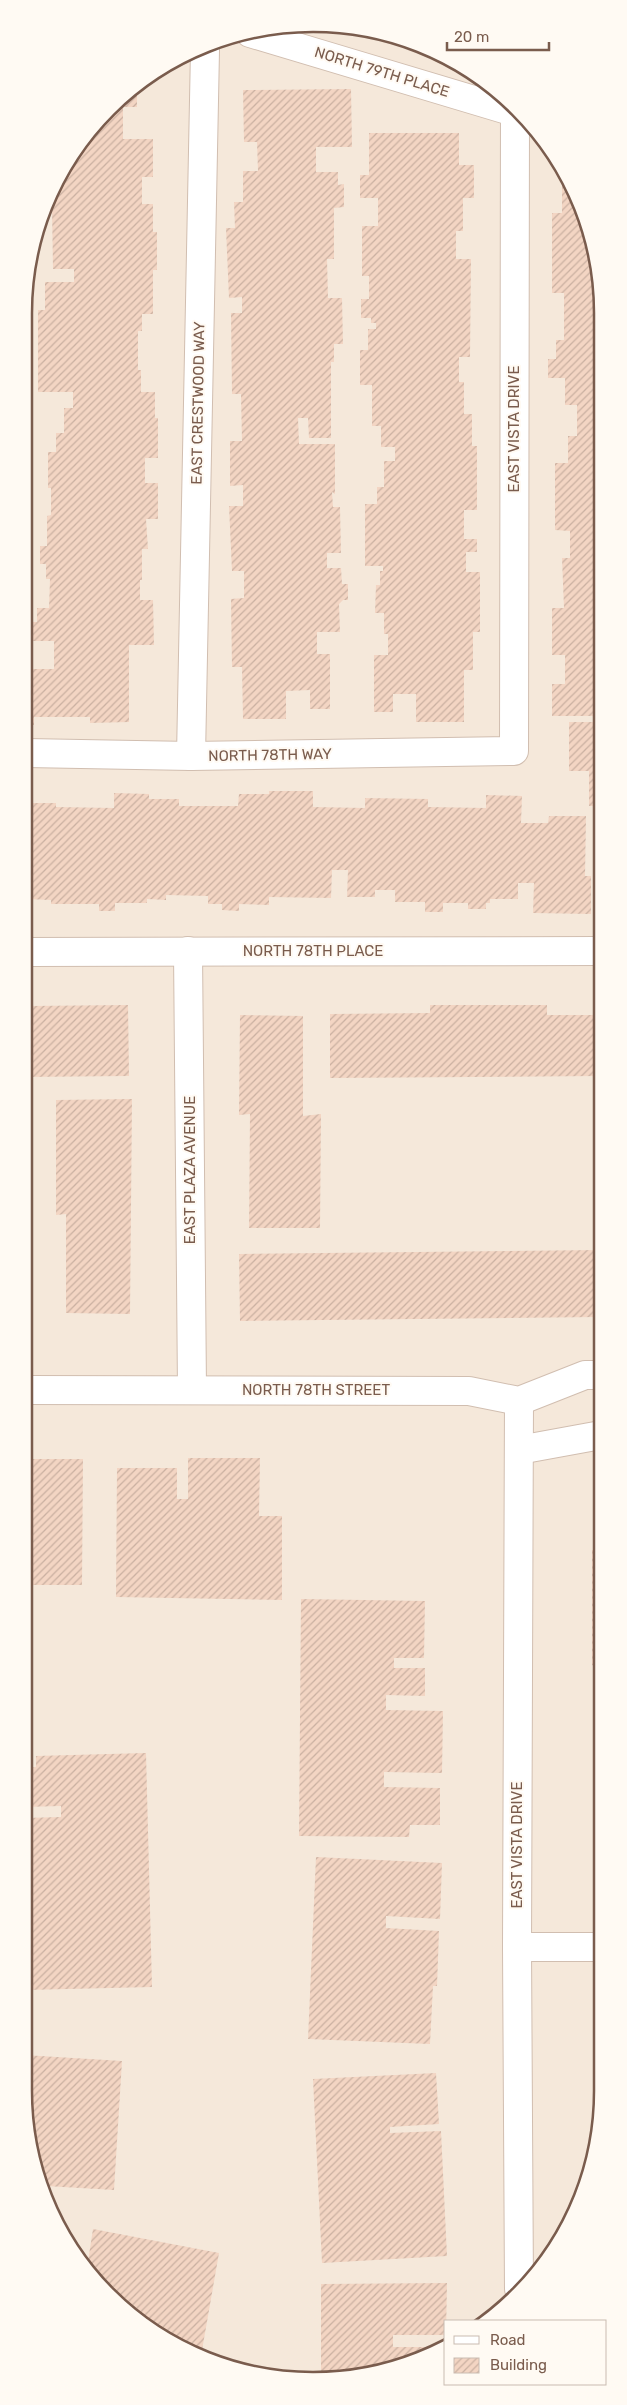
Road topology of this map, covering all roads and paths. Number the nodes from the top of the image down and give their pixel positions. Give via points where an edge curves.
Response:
1 (264, 37) edge
2 (205, 54) edge
3 (502, 105) edge
4 (515, 118) edge
5 (514, 751) joint
6 (32, 754) edge
7 (191, 756) junction
8 (188, 951) junction
9 (594, 951) edge
10 (32, 952) edge
11 (594, 1376) edge
12 (192, 1389) junction
13 (32, 1390) edge
14 (519, 1402) junction
15 (594, 1436) edge
16 (519, 1450) junction
17 (517, 1947) junction
18 (594, 1947) edge
19 (519, 2283) edge

1 - 3 street, NORTH 79TH PLACE
2 - 7 street, EAST CRESTWOOD WAY
4 - 5 street, EAST VISTA DRIVE
5 - 7 street, NORTH 78TH WAY
6 - 7 street, NORTH 78TH WAY
8 - 9 street, NORTH 78TH PLACE
8 - 10 street, NORTH 78TH PLACE
8 - 12 street, EAST PLAZA AVENUE
11 - 14 street via 585,1376
12 - 13 street, NORTH 78TH STREET
12 - 14 street, NORTH 78TH STREET via 469,1391
14 - 16 street, EAST VISTA DRIVE
15 - 16 street
16 - 17 street, EAST VISTA DRIVE
17 - 18 street
17 - 19 street, EAST VISTA DRIVE

